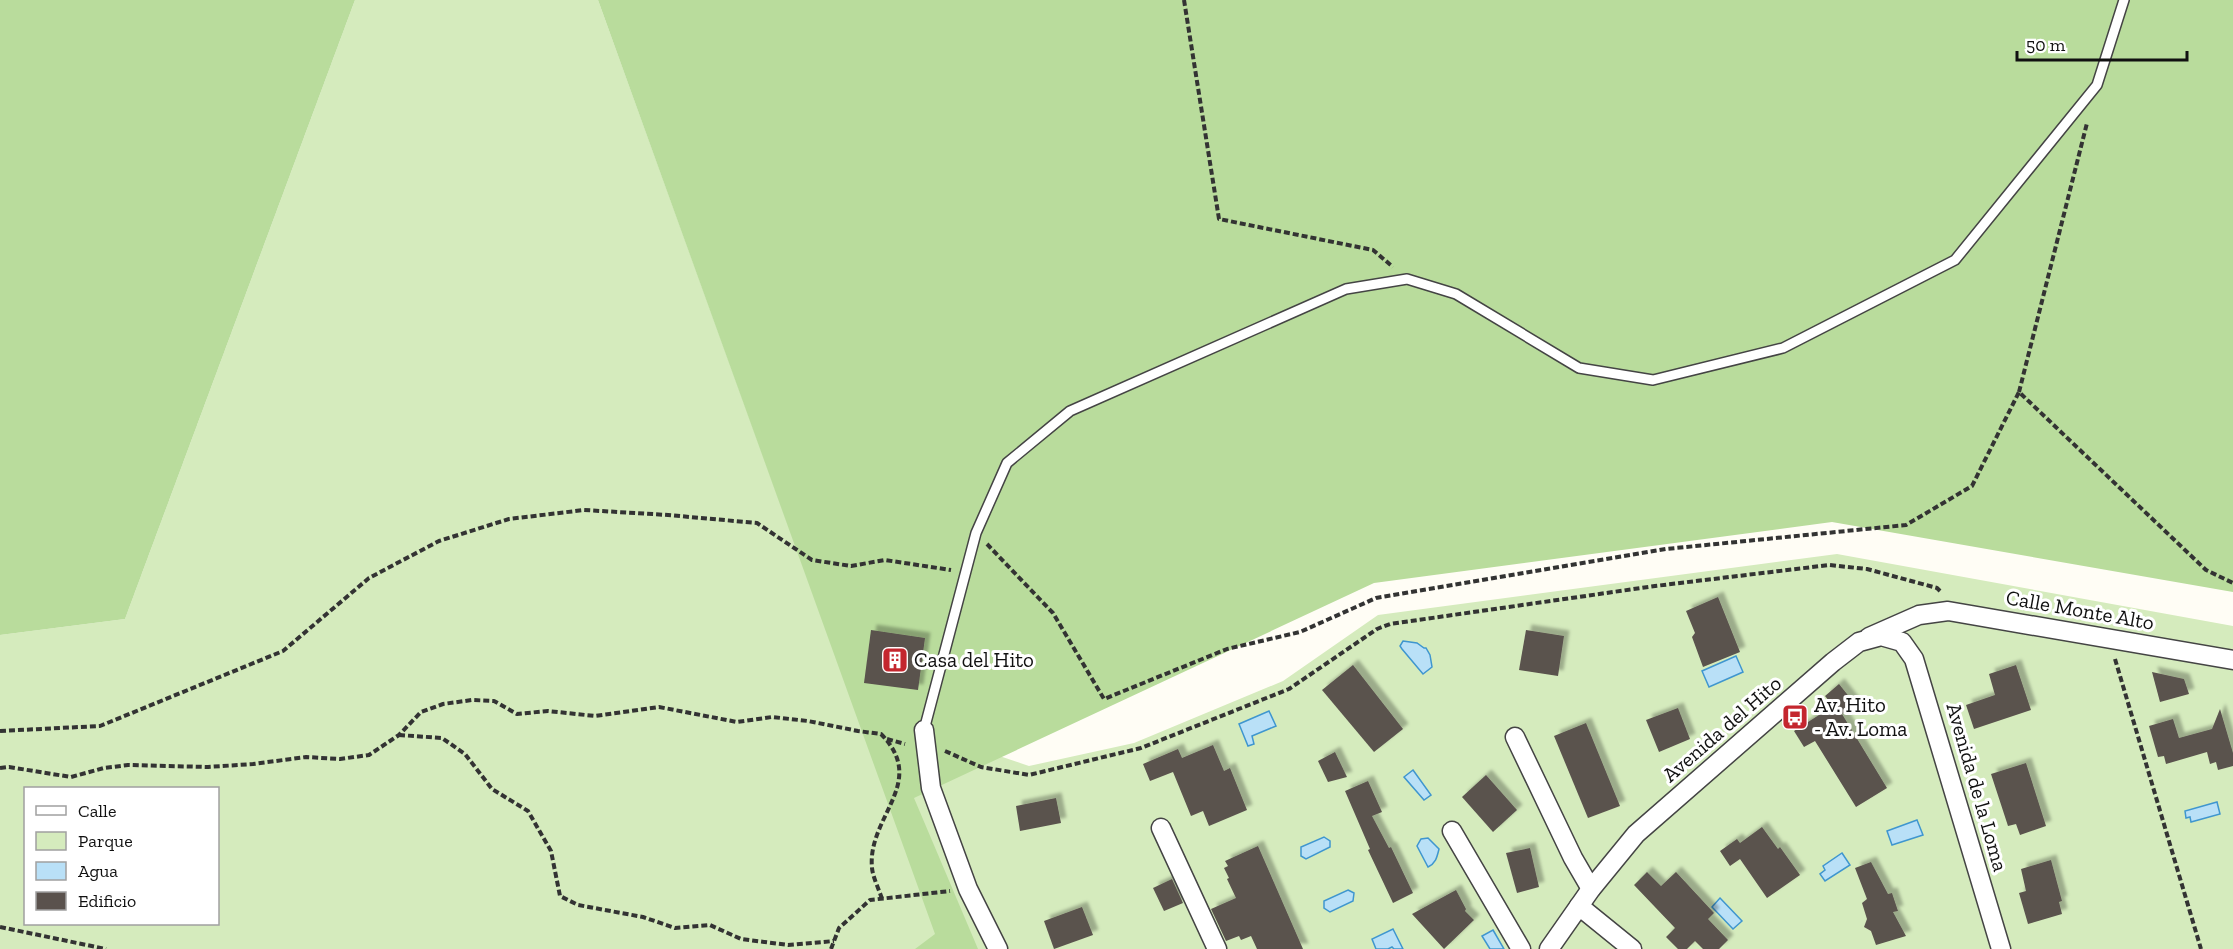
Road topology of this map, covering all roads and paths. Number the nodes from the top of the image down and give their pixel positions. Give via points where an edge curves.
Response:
1 (1184, 0) edge
2 (2124, 0) edge
3 (2088, 119) dead end
4 (1407, 279) junction
5 (2019, 392) junction
6 (976, 533) junction
7 (967, 572) junction
8 (2233, 583) edge
9 (1960, 612) junction
10 (1919, 615) junction
11 (2109, 638) junction
12 (1859, 642) junction
13 (1914, 659) junction
14 (2233, 660) edge
15 (924, 730) joint
16 (0, 731) edge
17 (399, 735) junction
18 (1515, 737) dead end
19 (887, 740) junction
20 (926, 750) junction
21 (0, 768) edge
22 (1161, 828) dead end
23 (1452, 831) dead end
24 (968, 889) junction
25 (1591, 889) junction
26 (882, 899) junction
27 (1579, 906) junction
28 (0, 927) edge
29 (834, 941) junction
30 (106, 949) edge
31 (831, 949) edge
32 (998, 949) edge
33 (1217, 949) edge
34 (1521, 949) edge
35 (1549, 949) edge
36 (1632, 949) edge
37 (2001, 949) edge
38 (2201, 949) edge

1 - 4 path via 1219,219 1373,250
2 - 4 lane via 2097,85 1955,260 1783,348 1653,380 1579,368 1456,294
3 - 5 path
4 - 6 lane via 1346,289 1070,411 1007,463
5 - 6 path via 1972,486 1906,525 1666,549 1376,598 1300,632 1227,649 1104,699 1053,613
5 - 8 path via 2206,570
6 - 7 lane
7 - 15 lane
7 - 16 path via 885,560 851,566 812,560 757,523 584,510 509,519 439,541 369,578 283,651 100,726
9 - 10 street, Calle Monte Alto
9 - 11 street, Calle Monte Alto
9 - 20 path via 1937,588 1867,569 1829,565 1654,586 1390,624 1289,689 1141,748 1029,775 981,767 945,751
10 - 12 street, Calle Monte Alto
10 - 13 street
11 - 14 street, Calle Monte Alto
11 - 38 path
12 - 13 street, Avenida de la Loma via 1881,636 1902,642
12 - 25 street, Avenida del Hito via 1636,834
13 - 37 street, Avenida de la Loma
15 - 20 street
17 - 19 path via 421,712 472,700 494,701 517,714 548,711 595,716 659,707 736,722 772,717 881,734
17 - 21 path via 369,755 340,759 306,757 208,766 128,765 71,777
17 - 29 path via 441,738 465,754 492,789 528,811 551,851 560,896 578,905 644,917 675,928 710,925 741,939 788,945
18 - 25 street
19 - 20 path
19 - 26 path via 900,763 900,782 874,845 872,868
20 - 24 street via 931,788
22 - 33 street
23 - 34 street
24 - 26 path
24 - 32 street
25 - 27 street, Avenida del Hito
26 - 29 path via 870,900 839,928
27 - 35 street, Avenida del Hito
27 - 36 street
28 - 30 path
29 - 31 path

